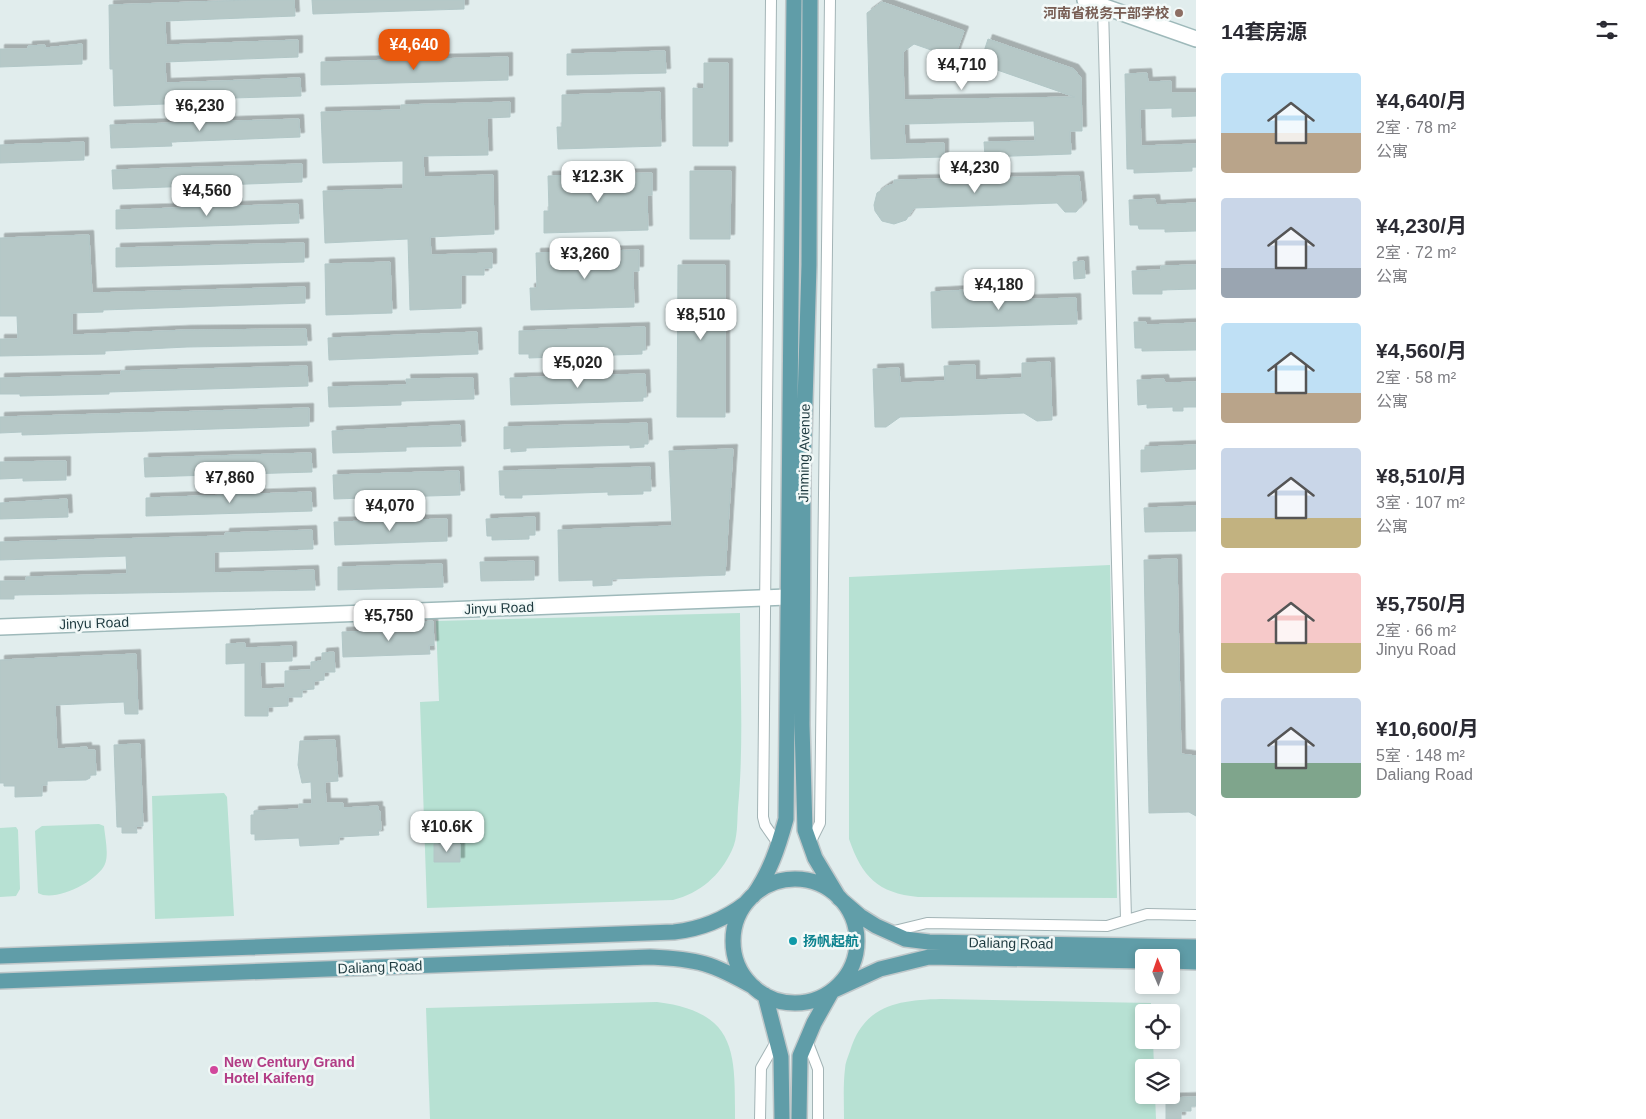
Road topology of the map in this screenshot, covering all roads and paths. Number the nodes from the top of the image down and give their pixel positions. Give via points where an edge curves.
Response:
1 (771, 0) edge
2 (794, 0) edge
3 (810, 0) edge
4 (830, 0) edge
5 (1085, 0) edge
6 (1103, 6) junction
7 (1196, 39) edge
8 (766, 597) junction
9 (787, 597) junction
10 (0, 627) edge
11 (779, 845) junction
12 (809, 845) junction
13 (839, 898) junction
14 (749, 900) junction
15 (1196, 915) edge
16 (1126, 920) junction
17 (890, 932) junction
18 (1196, 947) edge
19 (0, 956) edge
20 (1135, 961) edge
21 (1180, 961) edge
22 (1196, 962) edge
23 (0, 981) edge
24 (759, 991) junction
25 (832, 991) junction
26 (806, 1038) junction
27 (777, 1040) junction
28 (760, 1119) edge
29 (782, 1119) edge
30 (799, 1119) edge
31 (818, 1119) edge

1 - 8 street
2 - 9 main road, Jinming Avenue
3 - 12 main road, Jinming Avenue via 802,724 804,816
4 - 12 street via 820,823
5 - 6 street
6 - 7 street
6 - 16 street
8 - 9 street, Jinyu Road
8 - 10 street, Jinyu Road
8 - 11 street via 762,817
9 - 11 main road, Jinming Avenue via 786,819
11 - 14 main road, Jinming Avenue via 767,876
12 - 13 main road, Jinming Avenue
13 - 14 main road via 812,882 791,879 770,884
13 - 17 main road, Daliang Road via 860,916
13 - 25 main road via 856,928 856,946 848,974
14 - 19 main road, Daliang Road via 712,924 674,932
14 - 24 main road via 736,922 733,943 737,964
15 - 16 street via 1147,914
16 - 17 street via 1107,926 927,923
17 - 18 main road, Daliang Road via 905,939 929,942
20 - 25 main road, Daliang Road via 929,957 880,969
21 - 22 main road
23 - 24 main road, Daliang Road via 650,957 713,964
24 - 25 main road via 784,1002 804,1002
24 - 27 main road
25 - 26 main road
26 - 30 main road via 800,1056
26 - 31 street via 818,1069
27 - 28 street via 760,1068
27 - 29 main road via 782,1070

